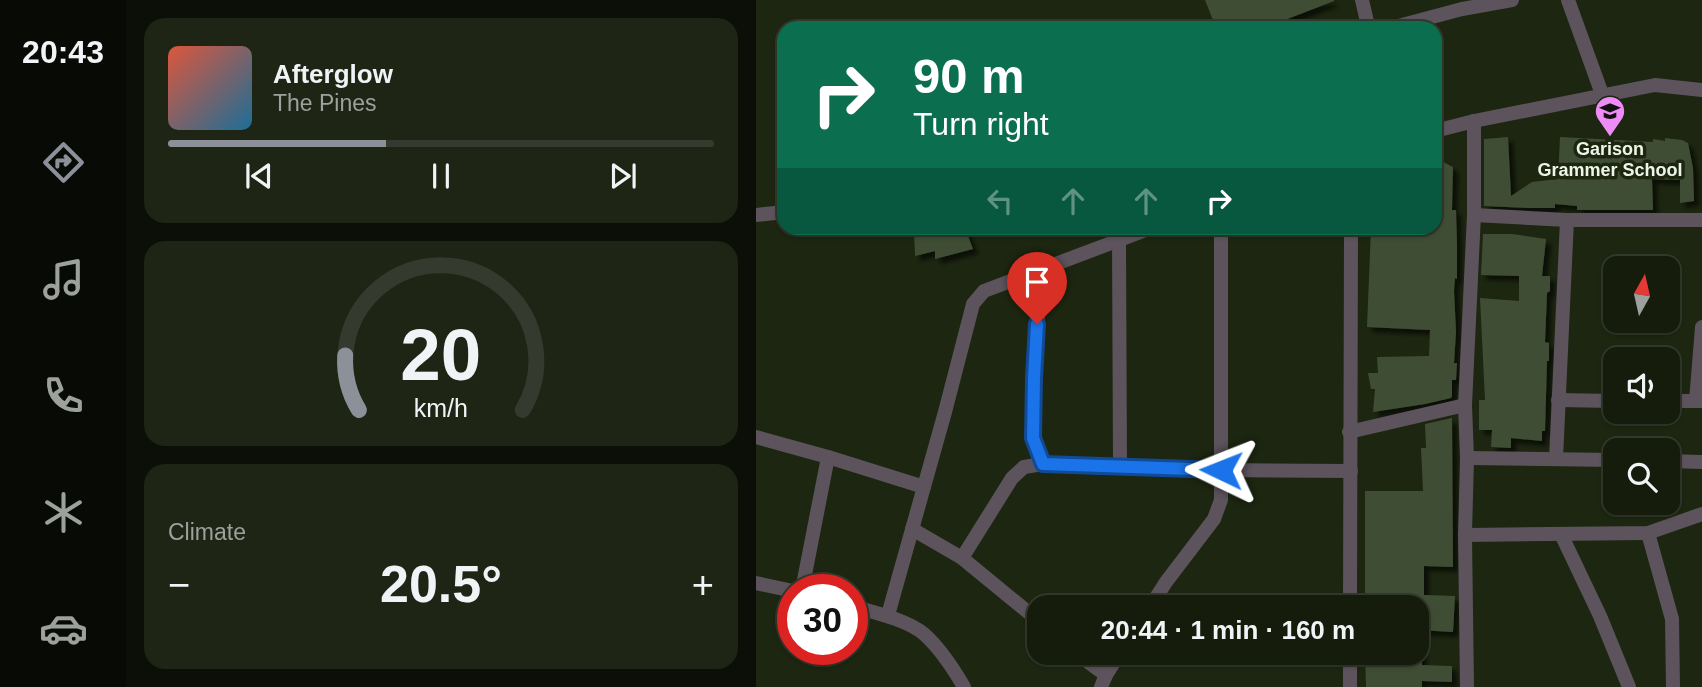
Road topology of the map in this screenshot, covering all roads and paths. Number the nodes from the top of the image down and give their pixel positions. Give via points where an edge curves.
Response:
1 (1362, 0) edge
2 (1512, 0) edge
3 (1568, 0) edge
4 (1461, 5) edge
5 (1368, 21) edge
6 (1412, 21) edge
7 (1702, 90) edge
8 (1602, 94) junction
9 (1474, 121) junction
10 (1442, 129) edge
11 (777, 213) edge
12 (756, 215) edge
13 (1474, 215) junction
14 (1567, 220) junction
15 (1702, 220) edge
16 (1132, 235) edge
17 (1221, 235) edge
18 (1351, 235) edge
19 (1119, 240) junction
20 (1041, 270) junction
21 (1702, 327) edge
22 (1558, 400) junction
23 (1603, 401) edge
24 (1680, 401) edge
25 (1699, 401) edge
26 (1465, 405) junction
27 (1349, 432) junction
28 (756, 437) edge
29 (828, 457) junction
30 (1467, 458) junction
31 (1556, 459) junction
32 (1603, 460) edge
33 (1680, 461) edge
34 (1702, 462) edge
35 (1043, 464) junction
36 (1121, 467) junction
37 (1221, 470) junction
38 (1351, 471) junction
39 (924, 487) junction
40 (1702, 514) edge
41 (912, 529) junction
42 (1648, 533) junction
43 (1561, 534) junction
44 (1465, 535) junction
45 (961, 558) junction
46 (805, 574) edge
47 (756, 583) edge
48 (777, 588) edge
49 (1158, 595) edge
50 (1350, 595) edge
51 (868, 610) edge
52 (1027, 611) edge
53 (888, 615) junction
54 (1088, 665) edge
55 (1113, 665) edge
56 (1350, 665) edge
57 (1104, 681) edge
58 (964, 687) edge
59 (1350, 687) edge
60 (1467, 687) edge
61 (1629, 687) edge
62 (1673, 687) edge

1 - 5 street
2 - 4 street
3 - 8 street
4 - 6 street
7 - 8 street via 1656,85
8 - 9 street
9 - 10 street
9 - 13 street
11 - 12 street
13 - 14 street
13 - 26 street
14 - 15 street
14 - 22 street
16 - 19 street
17 - 37 street
18 - 27 street
19 - 20 street
19 - 36 street
20 - 35 street via 1033,438
20 - 39 street via 984,291 974,304
21 - 25 street
22 - 23 street
22 - 31 street
24 - 25 street
26 - 27 street
26 - 30 street
27 - 38 street
28 - 29 street
29 - 39 street
29 - 46 street
30 - 31 street
30 - 44 street
31 - 32 street
33 - 34 street
35 - 36 street
35 - 45 street via 1024,467 1012,478
36 - 37 street
37 - 38 street
37 - 49 street via 1221,500 1213,519
38 - 50 street
39 - 41 street
40 - 42 street
41 - 45 street
41 - 53 street
42 - 43 street
42 - 62 street via 1671,619
43 - 44 street
43 - 61 street
44 - 60 street
45 - 52 street
47 - 48 street
51 - 53 street
53 - 58 street via 922,632
54 - 57 street
55 - 57 street
56 - 59 street

